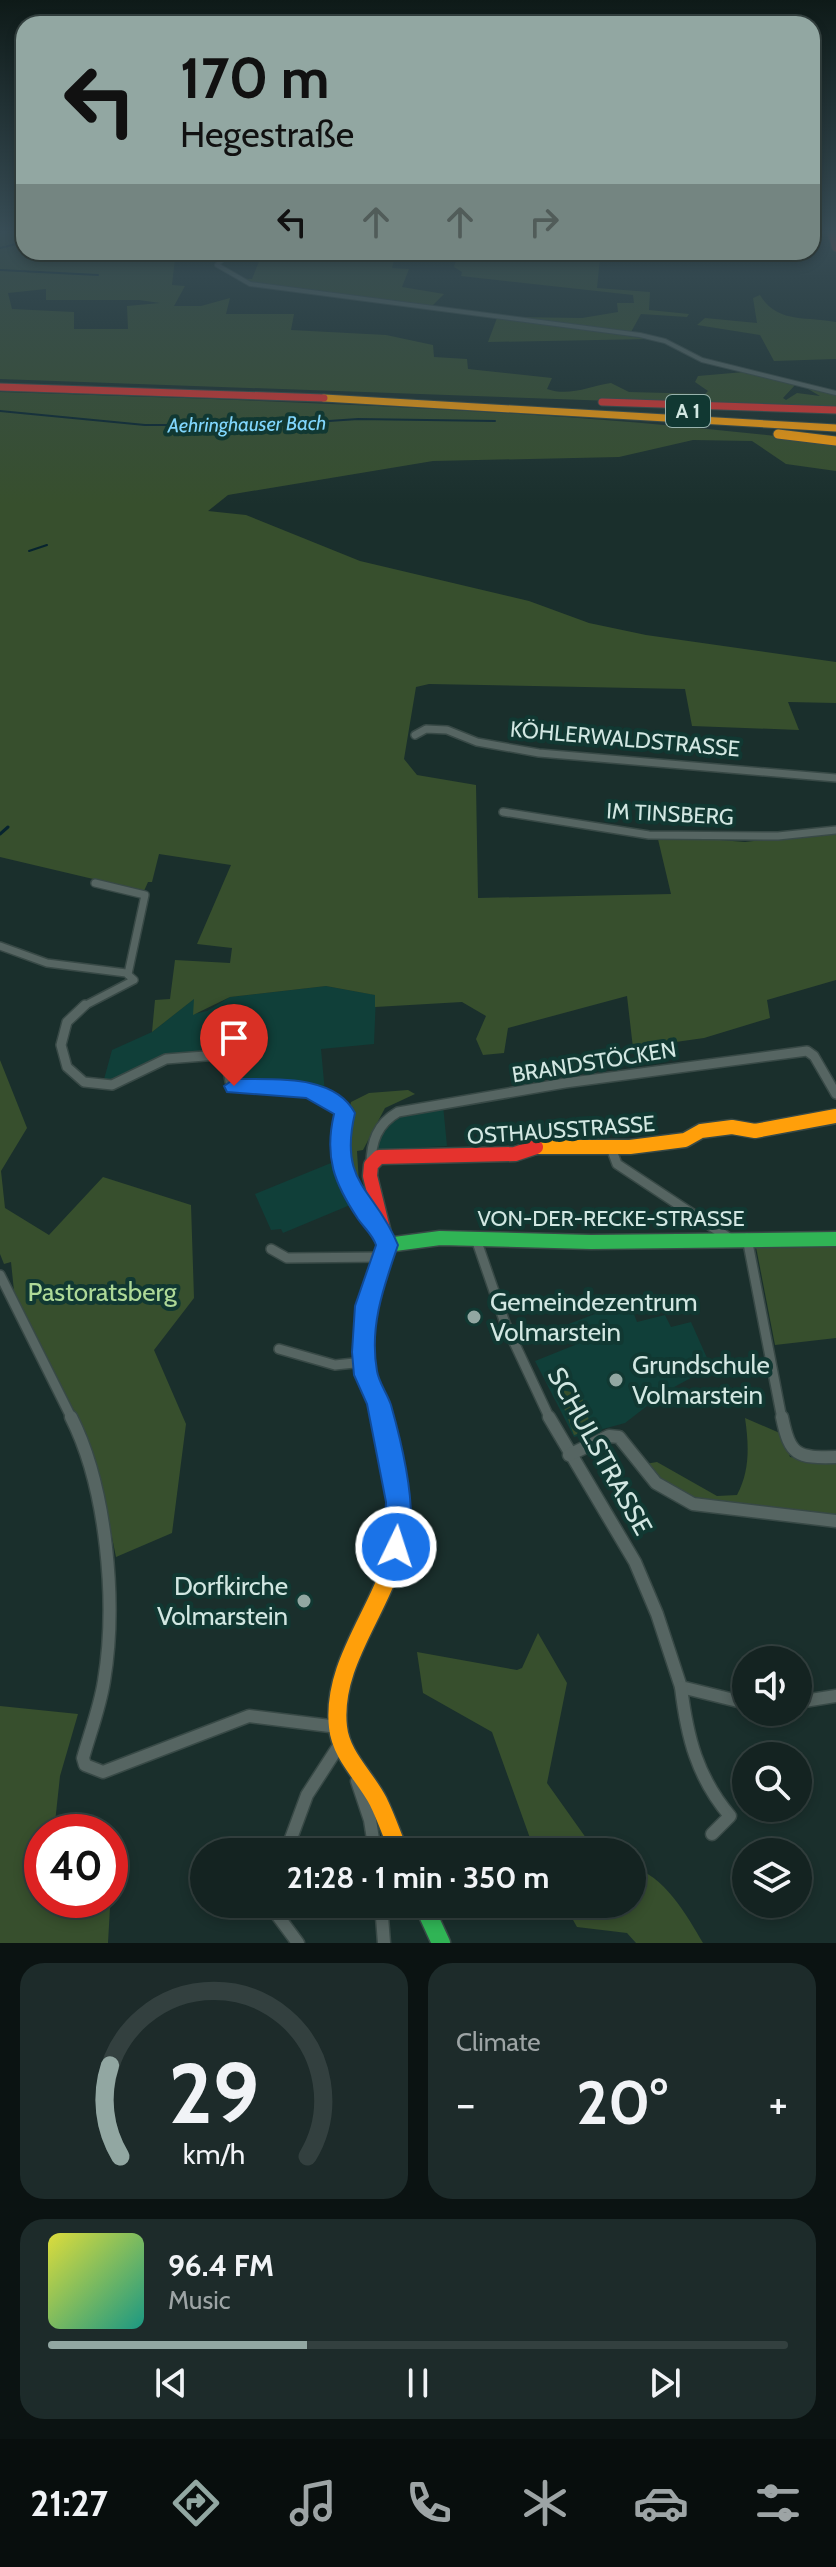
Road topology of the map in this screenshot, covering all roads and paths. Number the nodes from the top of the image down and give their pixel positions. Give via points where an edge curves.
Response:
1 (549, 324) edge
2 (0, 381) edge
3 (112, 385) junction
4 (0, 387) edge
5 (836, 393) edge
6 (541, 403) junction
7 (836, 410) edge
8 (606, 413) junction
9 (836, 421) edge
10 (836, 428) edge
11 (836, 441) edge
12 (415, 735) dead end
13 (836, 778) edge
14 (503, 812) dead end
15 (836, 830) edge
16 (95, 883) dead end
17 (0, 946) edge
18 (128, 974) junction
19 (836, 1094) edge
20 (836, 1116) edge
21 (610, 1145) junction
22 (371, 1165) junction
23 (380, 1228) junction
24 (730, 1238) junction
25 (747, 1238) junction
26 (476, 1239) junction
27 (836, 1239) edge
28 (271, 1249) dead end
29 (384, 1251) junction
30 (0, 1275) edge
31 (279, 1349) dead end
32 (364, 1362) junction
33 (569, 1455) junction
34 (836, 1457) edge
35 (836, 1521) edge
36 (681, 1687) junction
37 (836, 1696) edge
38 (732, 1700) edge
39 (812, 1700) edge
40 (338, 1727) junction
41 (341, 1744) junction
42 (355, 1773) junction
43 (712, 1834) dead end
44 (289, 1838) edge
45 (373, 1838) edge
46 (393, 1838) edge
47 (282, 1918) edge
48 (382, 1918) edge
49 (429, 1918) edge
50 (298, 1943) edge
51 (384, 1943) edge
52 (441, 1943) edge

1 - 5 street via 650,337 702,360
2 - 3 main road, A 1
3 - 4 main road, A 1
3 - 6 main road, A 1
3 - 8 main road, A 1
6 - 7 main road
6 - 9 main road, A 1
8 - 10 main road, A 1
8 - 11 main road
12 - 13 street, KÖHLERWALDSTRASSE via 426,729 447,730 482,743 539,753
14 - 15 street, IM TINSBERG via 649,835 778,836
16 - 18 street via 145,895
17 - 18 street via 47,963
18 - 23 street via 134,980 130,985 88,1003 69,1019 61,1045 69,1075 85,1084 112,1086 159,1062 218,1055 226,1061 236,1087 296,1087 328,1098 345,1113 338,1150 344,1174
19 - 22 street, BRANDSTÖCKEN via 807,1051 565,1083 398,1112 387,1117 373,1139
20 - 21 main road, OSTHAUSSTRASSE via 755,1131 701,1131 685,1140 656,1144
21 - 22 main road, OSTHAUSSTRASSE via 537,1147 515,1154 379,1157
21 - 24 street via 617,1164
22 - 23 main road
23 - 29 main road
24 - 25 main road, VON-DER-RECKE-STRASSE
24 - 26 main road, VON-DER-RECKE-STRASSE
25 - 27 main road, VON-DER-RECKE-STRASSE
25 - 34 street via 787,1442 801,1455
26 - 29 main road, VON-DER-RECKE-STRASSE via 398,1241
26 - 33 street, SCHULSTRASSE via 505,1318
28 - 29 street via 287,1258
29 - 32 main road via 366,1306
30 - 40 street via 76,1426 97,1493 111,1614 104,1683 85,1765 103,1772 249,1716
31 - 32 street via 335,1365
32 - 40 main road via 387,1443 400,1521 388,1580 342,1676
33 - 35 street via 609,1436 619,1437 656,1483 693,1504
33 - 36 street, SCHULSTRASSE via 626,1545
36 - 38 street
36 - 43 street, SCHULSTRASSE via 698,1773 730,1816
37 - 39 street
40 - 41 main road
41 - 42 main road
41 - 44 street via 323,1766
42 - 45 street
42 - 46 main road via 377,1800
47 - 50 street
48 - 51 street
49 - 52 main road

